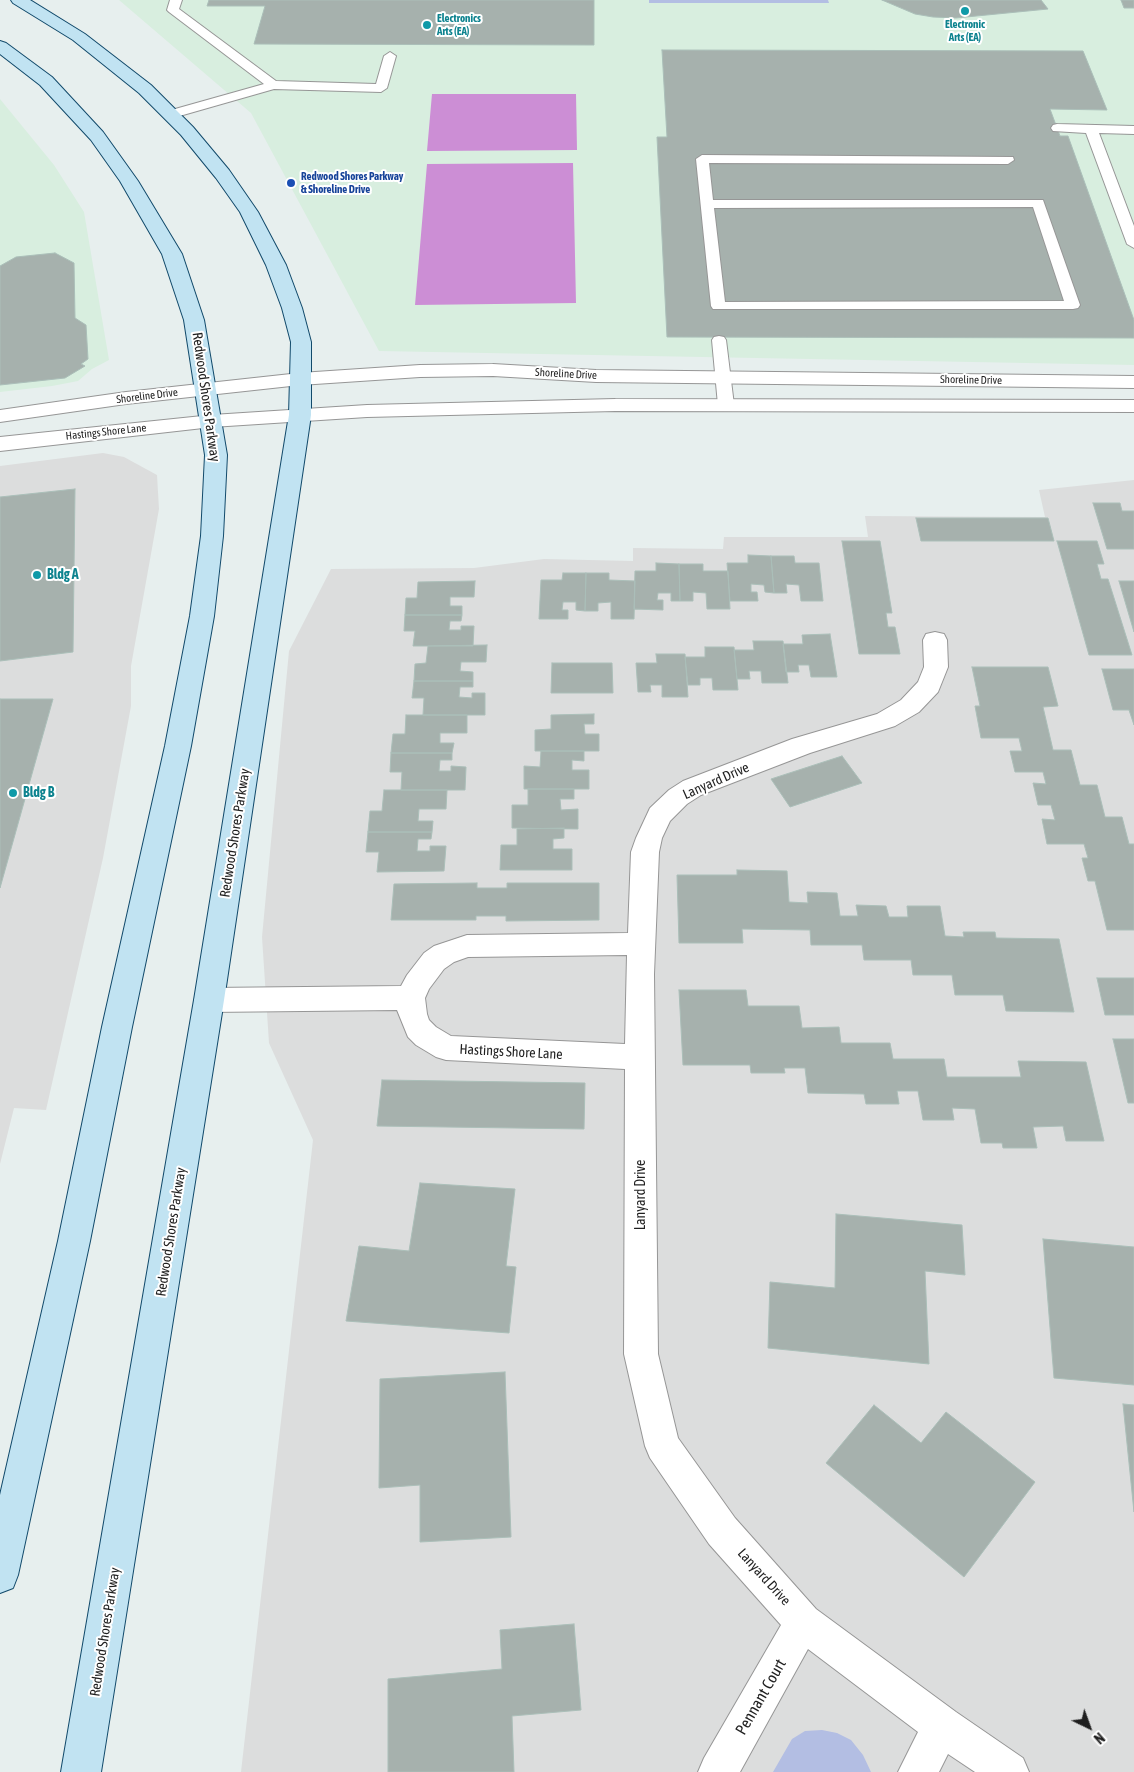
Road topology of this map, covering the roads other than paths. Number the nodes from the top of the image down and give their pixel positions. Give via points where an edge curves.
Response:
1 (19, 0) edge
2 (176, 0) edge
3 (0, 46) edge
4 (390, 56) dead end
5 (273, 86) junction
6 (172, 114) junction
7 (1057, 128) dead end
8 (1091, 129) junction
9 (1134, 130) edge
10 (1008, 160) dead end
11 (708, 204) junction
12 (1134, 244) edge
13 (719, 340) dead end
14 (723, 376) junction
15 (300, 379) junction
16 (1134, 382) edge
17 (204, 389) junction
18 (726, 405) junction
19 (1134, 406) edge
20 (300, 415) junction
21 (0, 416) edge
22 (212, 420) junction
23 (0, 444) edge
24 (935, 640) dead end
25 (642, 944) junction
26 (411, 998) junction
27 (209, 1000) junction
28 (641, 1057) junction
29 (0, 1575) edge
30 (804, 1622) junction
31 (942, 1726) junction
32 (81, 1772) edge
33 (718, 1772) edge
34 (918, 1772) edge
35 (1009, 1772) edge

1 - 6 main road, Redwood Shores Parkway via 92,46
2 - 5 lane via 172,10
3 - 17 main road, Redwood Shores Parkway via 46,81 96,136 149,214 172,254 186,290 203,365
4 - 5 lane via 380,88
5 - 6 lane
6 - 15 main road, Redwood Shores Parkway via 223,174 249,212 266,245 292,308 301,342
7 - 8 lane
8 - 9 lane
8 - 12 lane
10 - 11 lane via 702,159
11 - 11 lane via 1038,203 1073,305 718,306
13 - 14 lane
14 - 15 street, Shoreline Drive via 596,376 420,370
14 - 16 street, Shoreline Drive
14 - 18 lane
15 - 17 street, Shoreline Drive
15 - 20 main road, Redwood Shores Parkway
17 - 21 street, Shoreline Drive
17 - 22 main road, Redwood Shores Parkway
18 - 19 street, Shoreline Drive
18 - 20 street, Shoreline Drive via 367,410
20 - 22 street, Shoreline Drive
20 - 27 main road, Redwood Shores Parkway
22 - 23 street, Hastings Shore Lane
22 - 29 main road, Redwood Shores Parkway via 216,455 212,536 202,616 180,737
24 - 25 street, Lanyard Drive via 936,667 932,679 910,706 886,720 801,746 692,788 659,815 645,852
25 - 26 street via 466,946 434,961 416,983
25 - 28 street, Lanyard Drive
26 - 27 street
26 - 28 street, Hastings Shore Lane via 412,1014 418,1028 446,1048
27 - 32 main road, Redwood Shores Parkway
28 - 30 street, Lanyard Drive via 641,1354 662,1446 722,1531
30 - 31 street, Lanyard Drive
30 - 33 street, Pennant Court
31 - 34 street
31 - 35 street, Lanyard Drive

